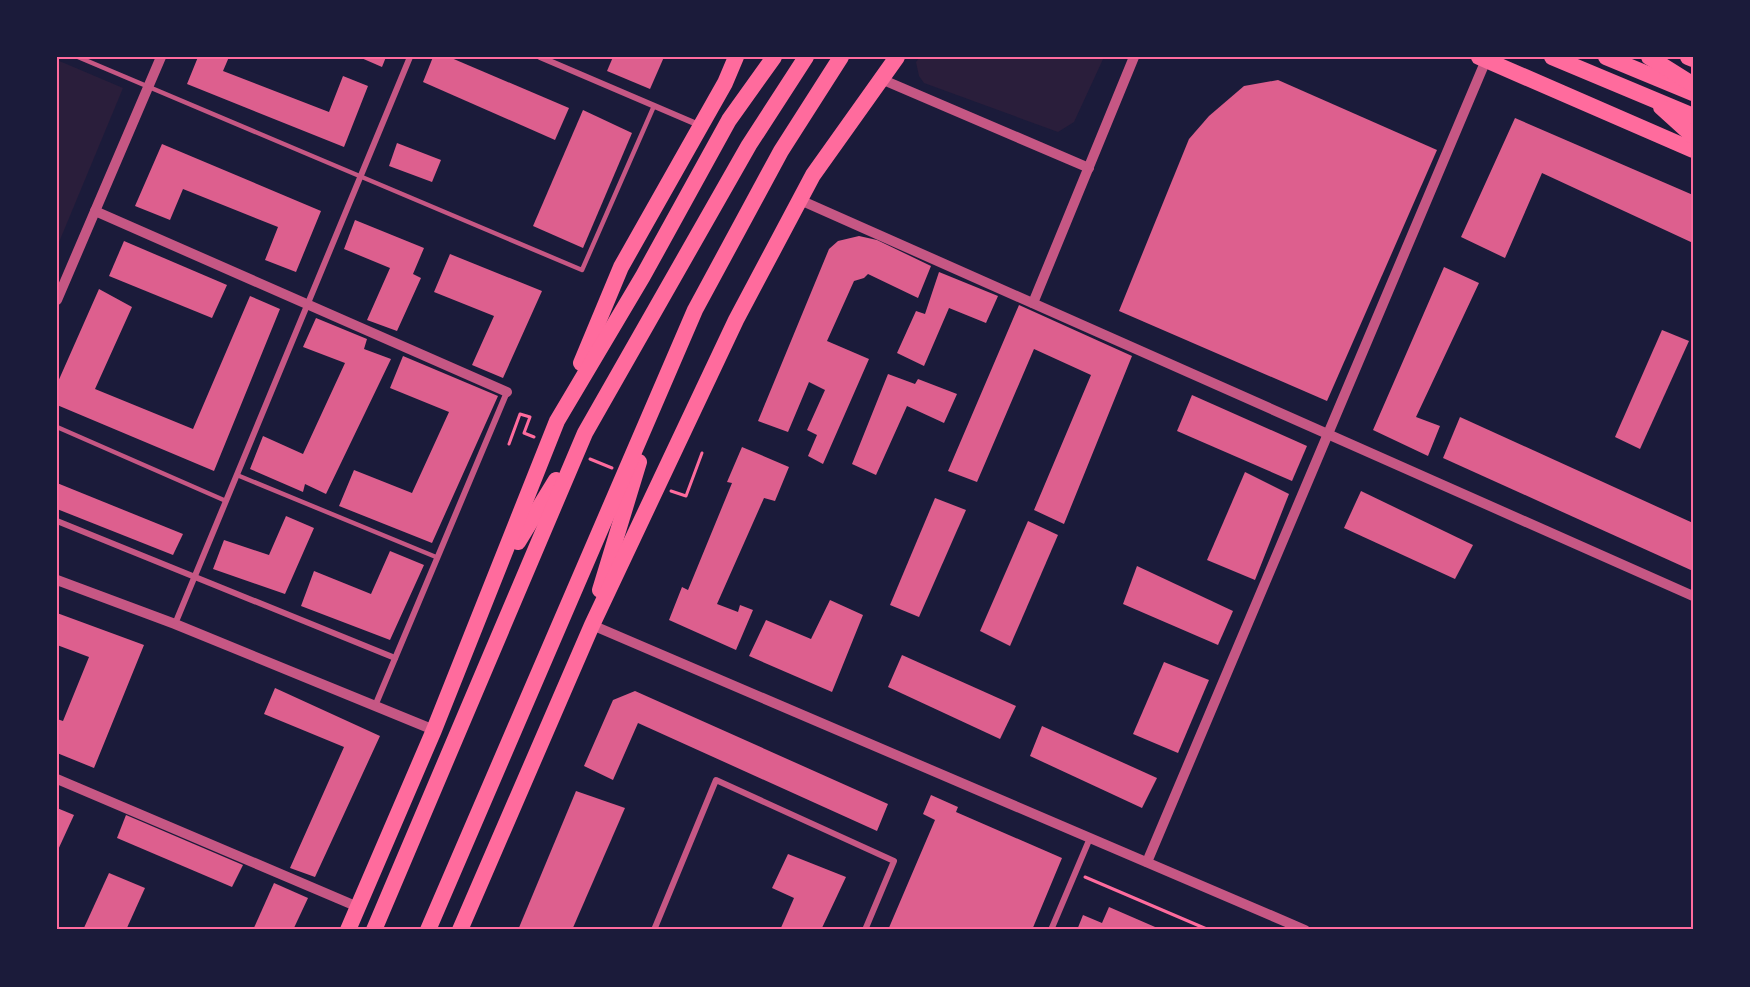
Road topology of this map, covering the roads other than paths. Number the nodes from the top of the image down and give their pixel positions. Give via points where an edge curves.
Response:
1 (78, 57) edge
2 (161, 57) edge
3 (410, 57) edge
4 (540, 57) edge
5 (736, 57) edge
6 (774, 57) edge
7 (806, 57) edge
8 (841, 57) edge
9 (897, 57) edge
10 (1134, 57) edge
11 (1552, 57) edge
12 (1606, 57) edge
13 (1648, 57) edge
14 (1688, 57) edge
15 (1482, 58) edge
16 (1693, 59) edge
17 (881, 79) junction
18 (1693, 85) edge
19 (149, 86) junction
20 (1693, 93) edge
21 (1652, 99) junction
22 (654, 106) junction
23 (1693, 116) edge
24 (701, 126) junction
25 (1693, 136) edge
26 (1693, 150) edge
27 (1089, 168) junction
28 (361, 176) junction
29 (800, 200) junction
30 (95, 211) junction
31 (57, 300) edge
32 (1033, 303) junction
33 (308, 304) junction
34 (665, 378) junction
35 (507, 392) joint
36 (557, 421) junction
37 (57, 427) edge
38 (585, 433) junction
39 (1328, 434) junction
40 (237, 475) junction
41 (226, 501) junction
42 (57, 521) edge
43 (436, 557) junction
44 (195, 577) junction
45 (57, 580) edge
46 (494, 580) junction
47 (1693, 596) edge
48 (175, 624) junction
49 (592, 625) junction
50 (582, 648) junction
51 (395, 658) junction
52 (375, 706) junction
53 (434, 730) junction
54 (57, 779) edge
55 (1090, 838) junction
56 (1147, 862) junction
57 (358, 907) junction
58 (348, 930) edge
59 (374, 930) edge
60 (428, 930) edge
61 (460, 930) edge
62 (654, 930) edge
63 (865, 930) edge
64 (1051, 930) edge
65 (1305, 930) edge

1 - 19 lane
2 - 19 street
3 - 28 street
4 - 22 street
5 - 24 highway
6 - 36 highway via 729,120
7 - 38 highway via 748,145
8 - 34 highway via 781,151 695,310
9 - 17 highway
10 - 27 street
11 - 21 highway
12 - 20 highway
13 - 18 highway
14 - 16 highway
15 - 26 highway
15 - 39 street
17 - 27 street
17 - 29 highway via 813,174
19 - 28 lane
19 - 30 street
21 - 23 highway
21 - 25 highway
22 - 24 street
22 - 28 lane via 582,270
24 - 36 highway via 621,267
27 - 32 street
28 - 33 street
29 - 32 street
29 - 49 highway via 736,320
30 - 31 street
30 - 33 street
32 - 39 street
33 - 35 street
33 - 40 street
34 - 50 highway
34 - 60 highway
35 - 43 street
36 - 46 highway
37 - 41 lane
38 - 46 highway
38 - 59 highway
39 - 47 street
39 - 56 street
40 - 41 street
40 - 43 lane
41 - 44 street
42 - 44 street
43 - 51 street
44 - 48 street
44 - 51 street
45 - 48 street
46 - 53 highway
48 - 52 street
49 - 50 highway
49 - 55 street
50 - 61 highway
51 - 52 street
52 - 53 street
53 - 57 highway
54 - 57 street
55 - 56 street
55 - 64 street
56 - 65 street
57 - 58 highway
62 - 63 street via 716,780 894,861

